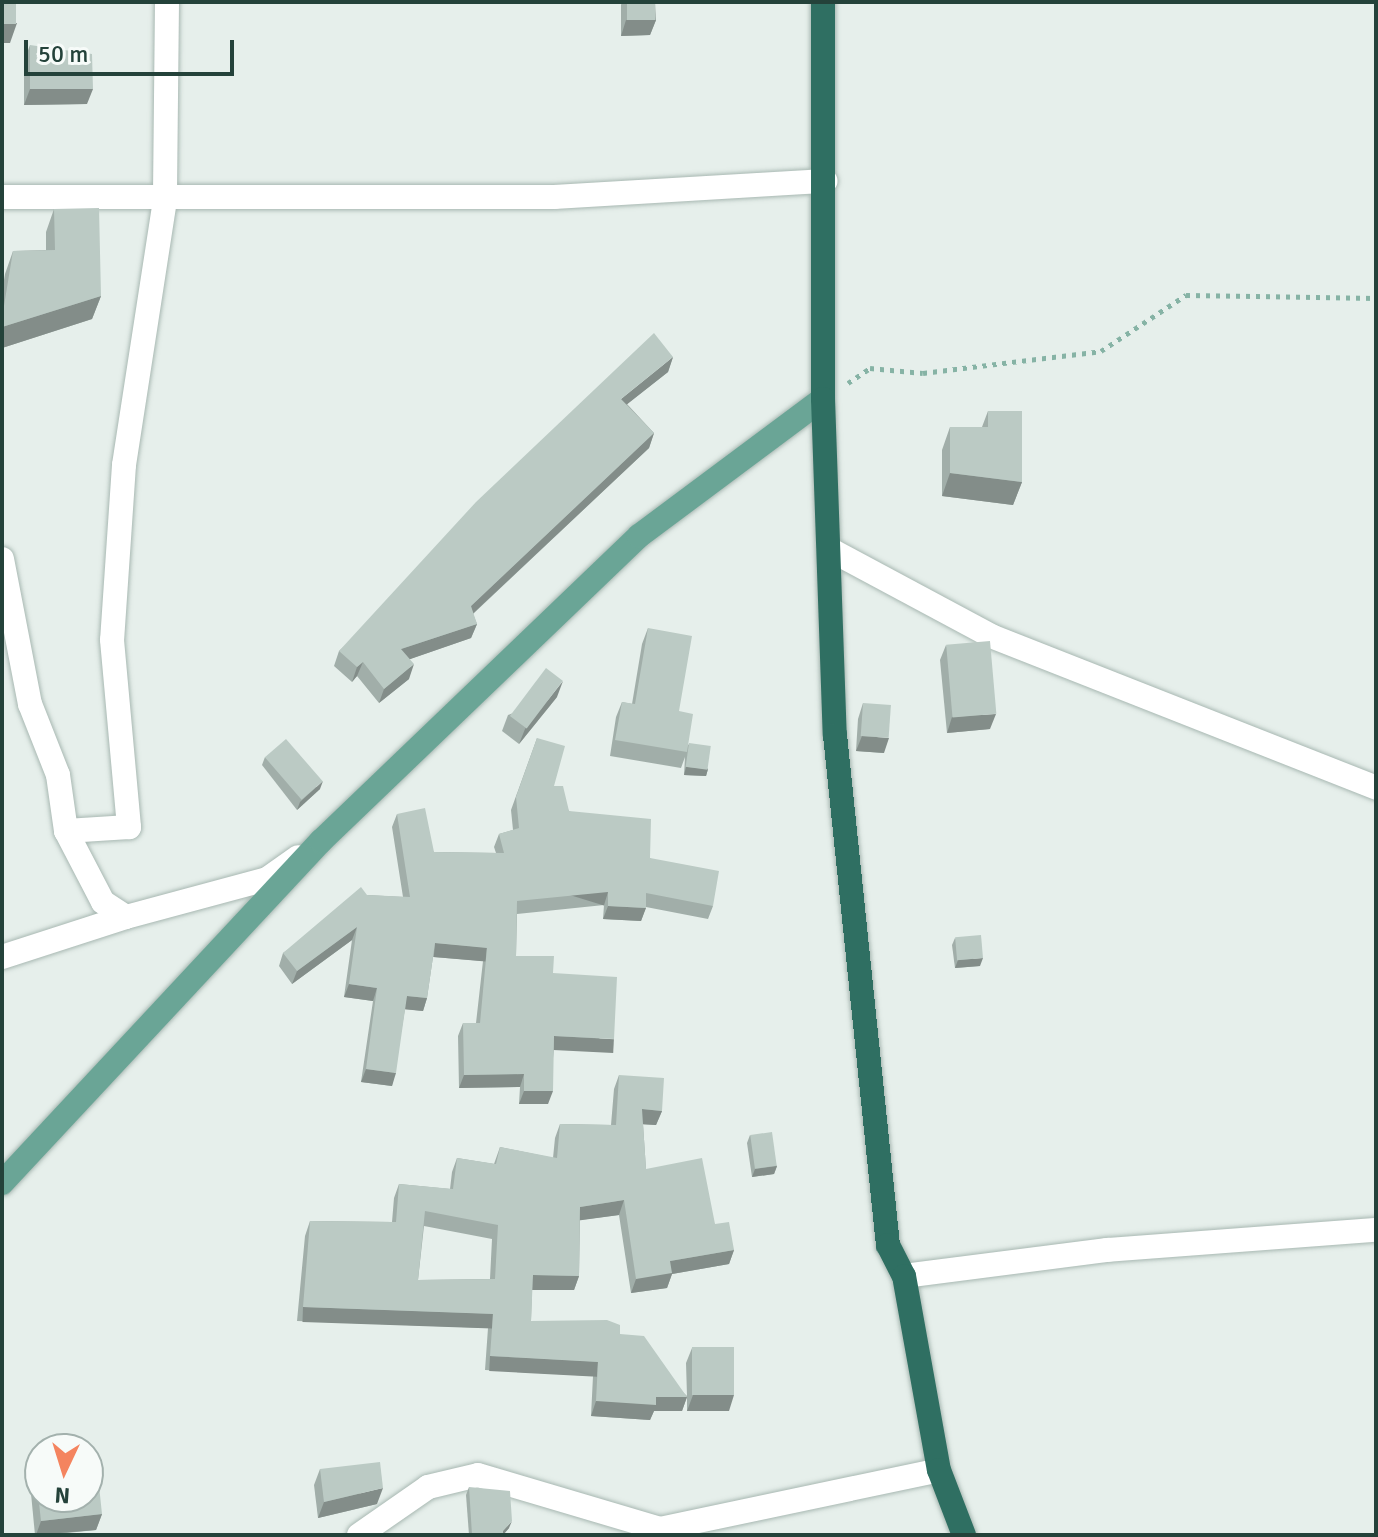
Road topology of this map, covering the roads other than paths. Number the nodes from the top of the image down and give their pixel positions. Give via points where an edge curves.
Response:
1 (167, 2) edge
2 (823, 2) edge
3 (826, 181) junction
4 (2, 197) edge
5 (165, 200) junction
6 (823, 399) junction
7 (829, 549) junction
8 (2, 559) edge
9 (1376, 788) edge
10 (66, 831) junction
11 (321, 841) junction
12 (126, 917) junction
13 (2, 957) edge
14 (2, 1183) edge
15 (1376, 1230) edge
16 (904, 1276) junction
17 (939, 1470) junction
18 (359, 1535) edge
19 (964, 1535) edge

1 - 5 street
2 - 3 highway
3 - 5 street via 554,197
3 - 6 highway
4 - 5 street
5 - 10 street via 124,465 112,640 129,827
6 - 7 highway
6 - 11 main road via 639,536
7 - 9 street via 991,636
7 - 16 highway via 835,735 888,1245
8 - 10 street via 30,704 58,775
10 - 12 street via 103,902
11 - 12 street via 267,879
11 - 14 main road
12 - 13 street
15 - 16 street via 1107,1250
16 - 17 highway
17 - 18 street via 660,1529 478,1475 428,1487
17 - 19 highway

